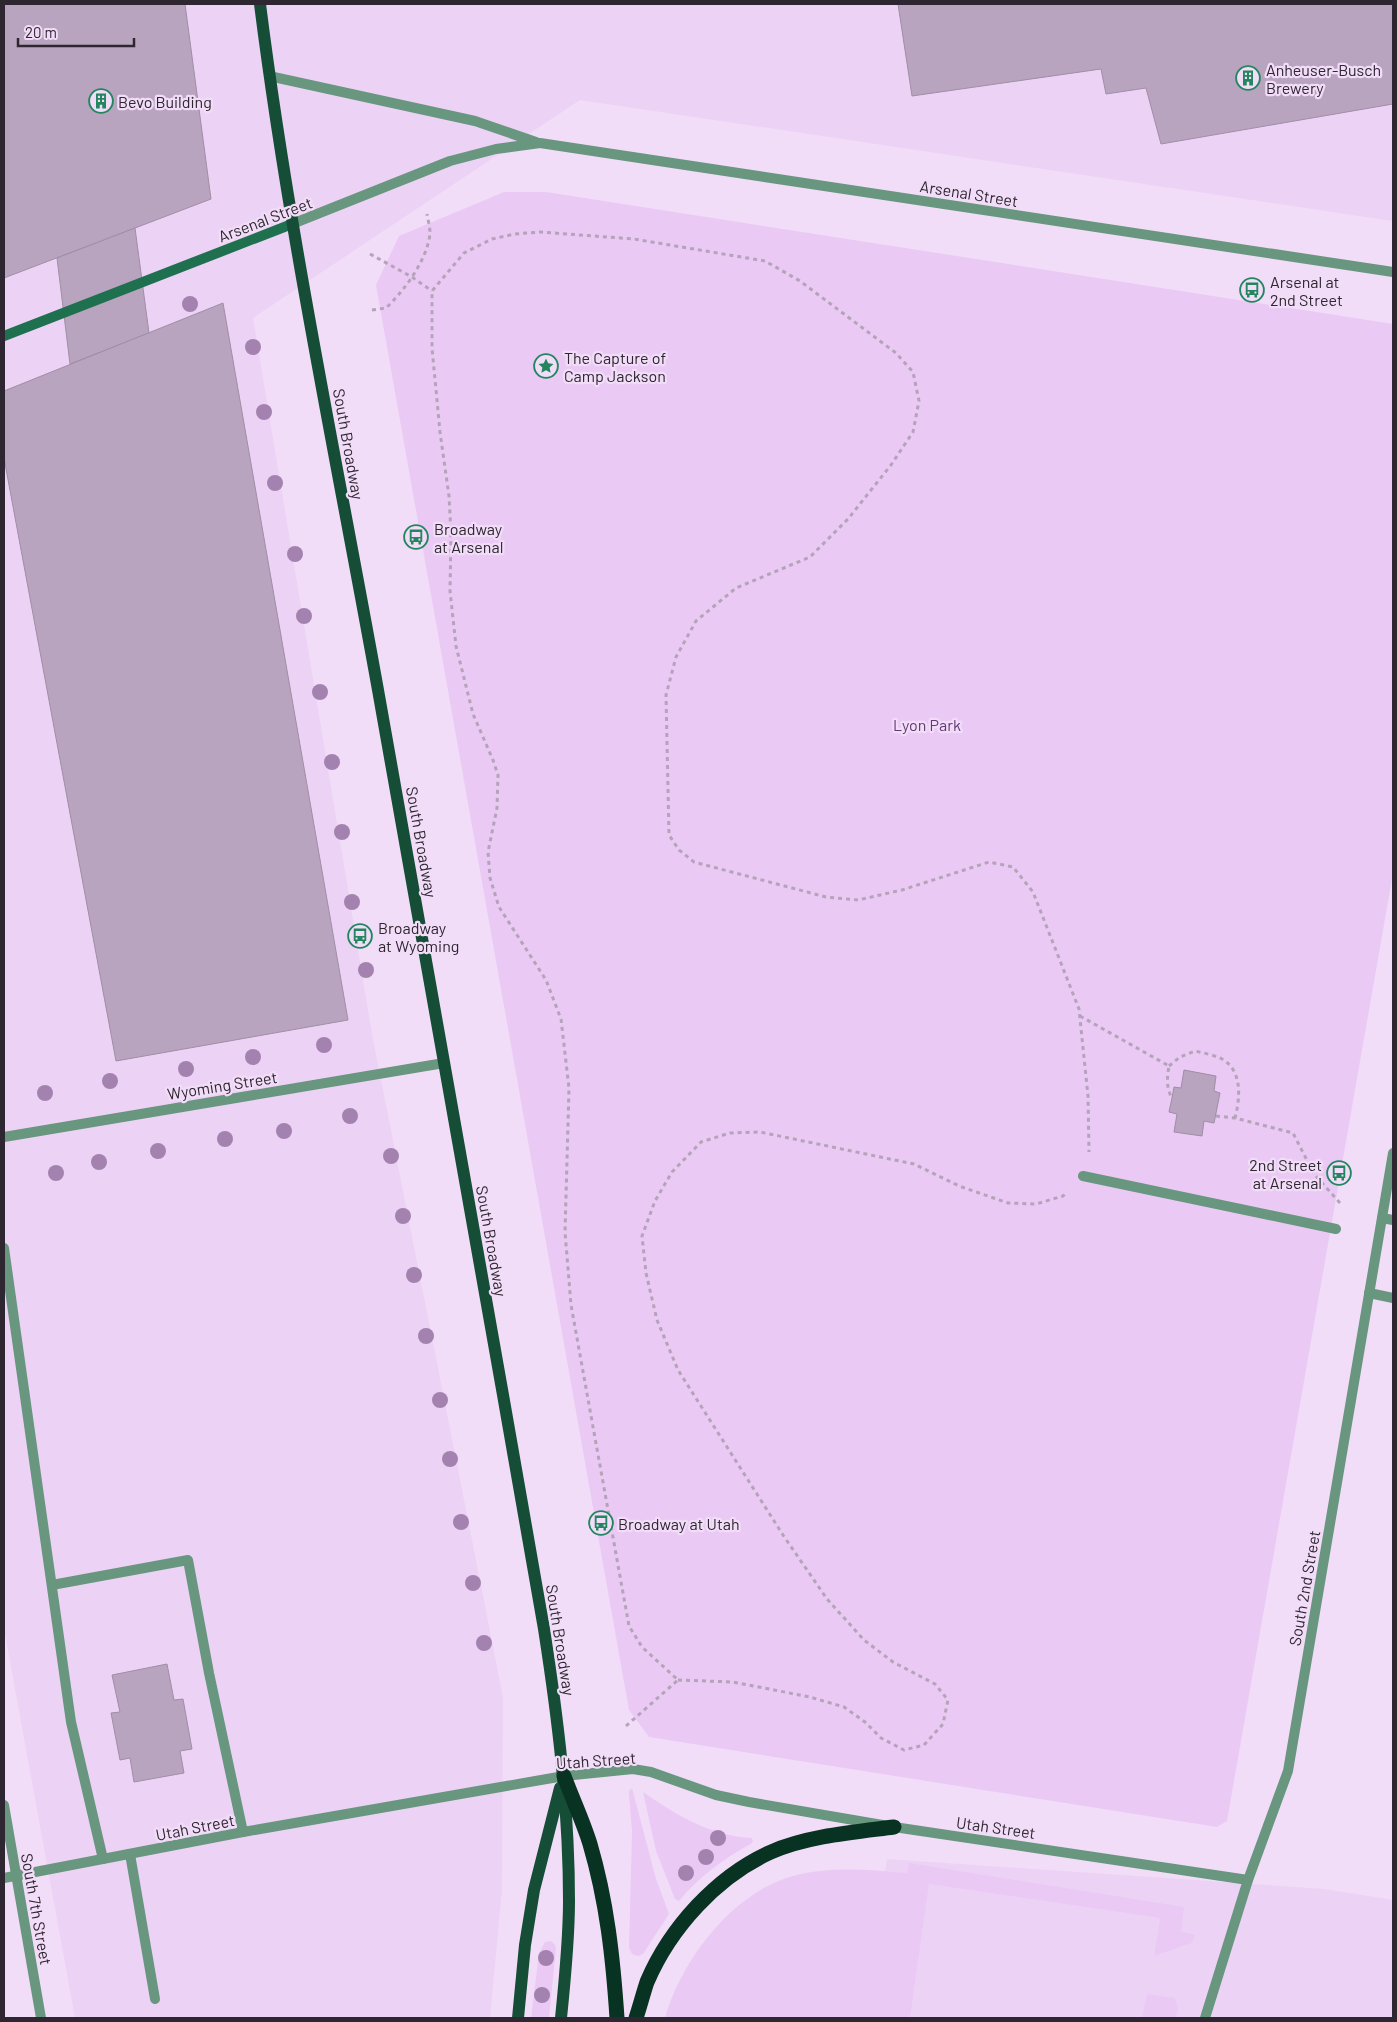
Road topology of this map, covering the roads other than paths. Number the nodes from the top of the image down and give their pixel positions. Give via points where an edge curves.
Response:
1 (260, 4) edge
2 (269, 76) junction
3 (540, 143) junction
4 (292, 224) junction
5 (1393, 272) edge
6 (4, 336) edge
7 (444, 1063) junction
8 (4, 1137) edge
9 (1393, 1153) edge
10 (1083, 1176) road end
11 (1382, 1218) junction
12 (1393, 1220) edge
13 (1336, 1229) dead end
14 (4, 1248) edge
15 (1369, 1293) junction
16 (1393, 1298) edge
17 (52, 1585) junction
18 (564, 1776) junction
19 (4, 1805) edge
20 (894, 1827) junction
21 (243, 1832) junction
22 (130, 1854) junction
23 (103, 1859) junction
24 (16, 1875) junction
25 (4, 1878) edge
26 (1248, 1880) junction
27 (155, 1999) dead end
28 (41, 2018) edge
29 (518, 2018) edge
30 (561, 2018) edge
31 (617, 2018) edge
32 (636, 2018) edge
33 (1205, 2018) edge

1 - 2 main road, South Broadway
2 - 3 street, Arsenal Street via 474,121
2 - 4 main road, South Broadway
3 - 4 street, Arsenal Street via 496,149 450,161
3 - 5 street, Arsenal Street
4 - 6 main road, Arsenal Street
4 - 7 main road, South Broadway
7 - 8 street, Wyoming Street
7 - 18 main road, South Broadway via 544,1629
9 - 11 street, South 2nd Street
10 - 13 street
11 - 12 street
11 - 15 street, South 2nd Street
14 - 17 street
15 - 16 street
15 - 26 street, South 2nd Street via 1288,1771
17 - 21 street via 188,1560
17 - 23 street via 71,1722
18 - 20 street, Utah Street via 633,1770 651,1772 716,1795
18 - 21 street, Utah Street
18 - 29 main road, South Broadway via 534,1890
18 - 30 main road, South Broadway via 570,1900
18 - 31 highway via 589,1843 603,1895 612,1946
19 - 24 street, South 7th Street
20 - 26 street, Utah Street
20 - 32 highway via 814,1839 771,1852 737,1872 704,1898 665,1947 647,1982
21 - 22 street, Utah Street
22 - 23 street, Utah Street
22 - 27 street
23 - 24 street, Utah Street
24 - 25 street, Utah Street
24 - 28 street, South 7th Street
26 - 33 street, South 2nd Street

